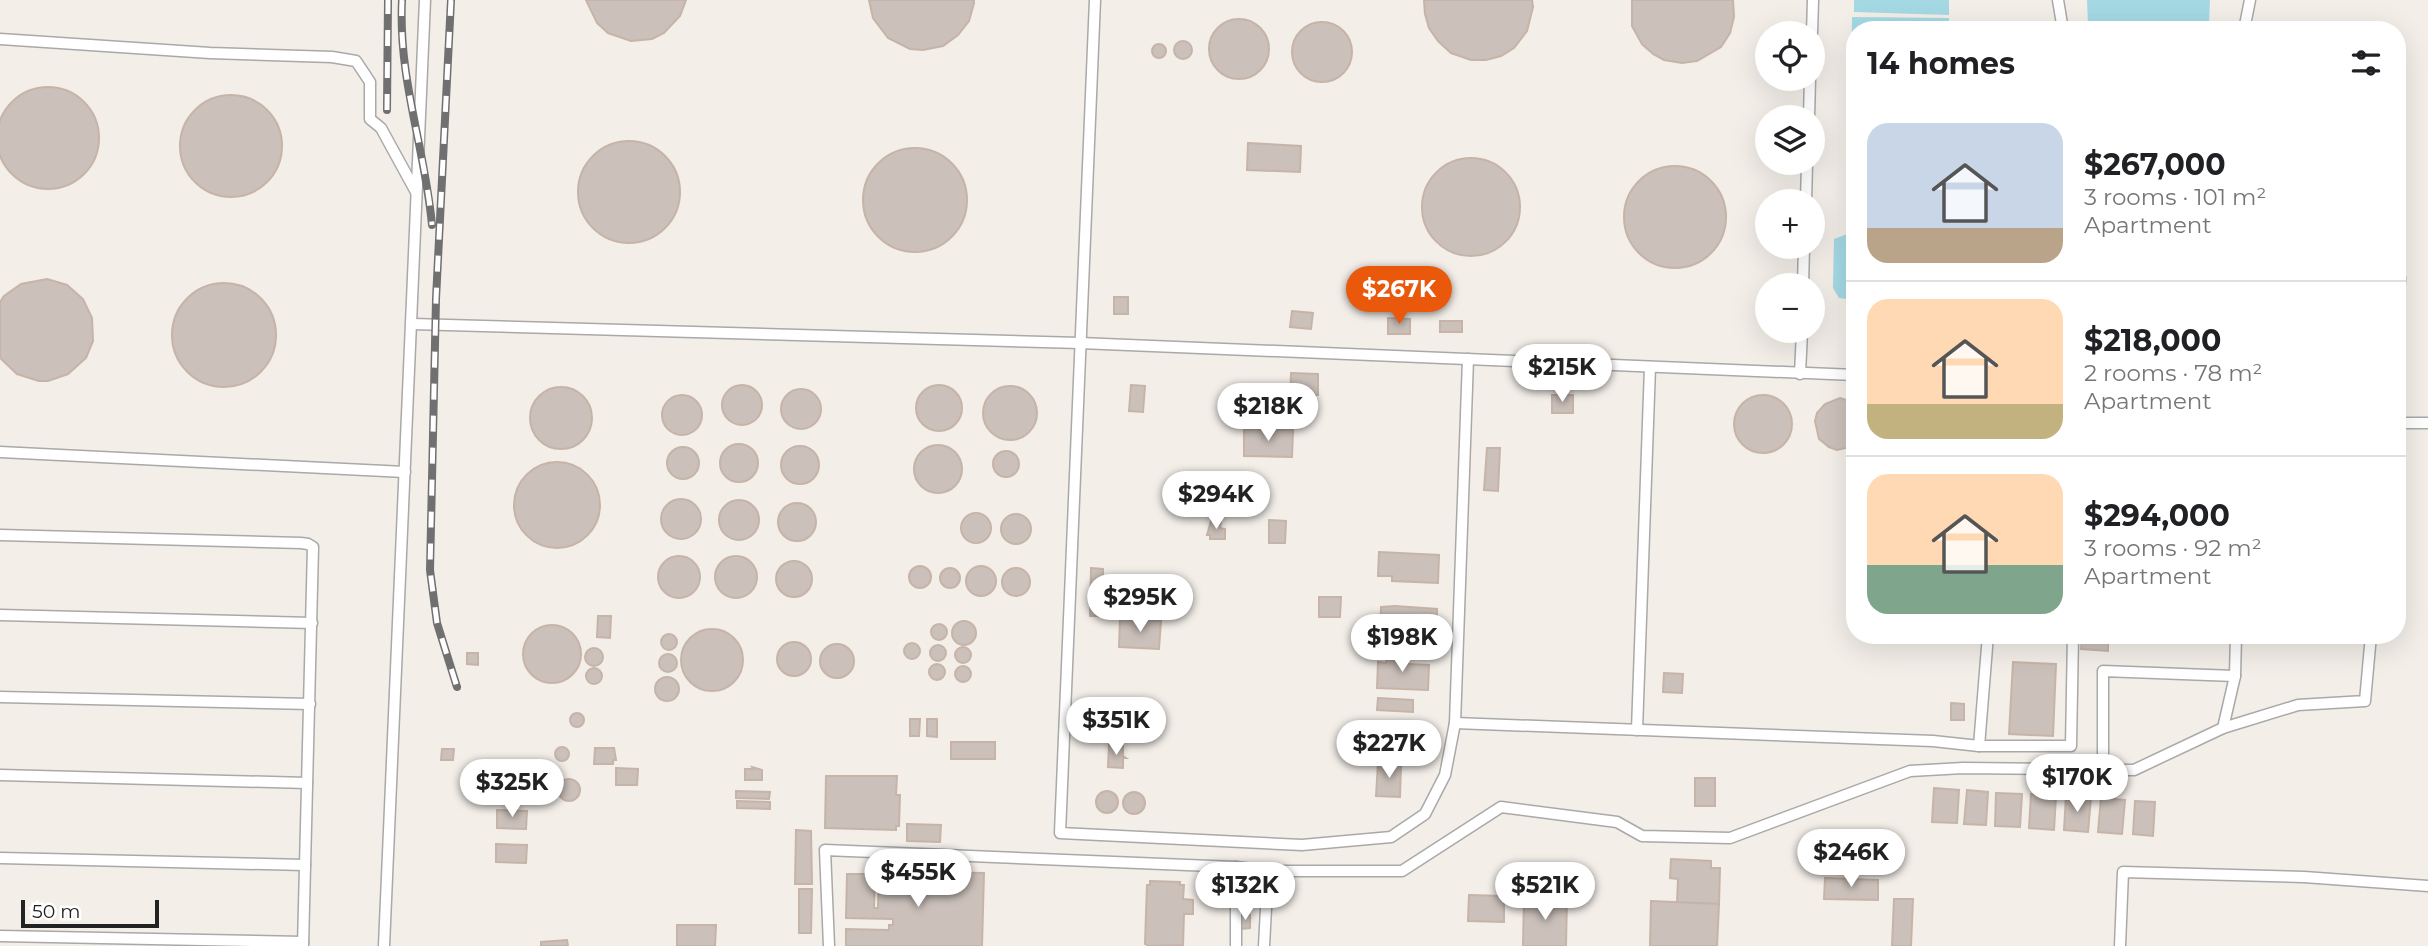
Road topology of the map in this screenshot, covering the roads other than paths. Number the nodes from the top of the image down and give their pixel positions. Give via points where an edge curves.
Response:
1 (425, 0) edge
2 (1095, 0) edge
3 (1813, 0) edge
4 (2059, 0) edge
5 (2250, 0) edge
6 (1812, 21) edge
7 (2062, 21) edge
8 (2246, 21) edge
9 (0, 39) edge
10 (416, 192) junction
11 (412, 324) junction
12 (1080, 343) junction
13 (1801, 343) edge
14 (1468, 359) junction
15 (1650, 367) junction
16 (1800, 374) junction
17 (1846, 375) edge
18 (2406, 423) edge
19 (2428, 423) edge
20 (0, 452) edge
21 (405, 472) junction
22 (0, 535) edge
23 (0, 615) edge
24 (312, 622) junction
25 (1987, 644) edge
26 (2073, 644) edge
27 (2236, 644) edge
28 (2370, 644) edge
29 (2235, 676) junction
30 (0, 697) edge
31 (310, 704) junction
32 (1455, 723) junction
33 (2223, 728) junction
34 (1637, 730) junction
35 (1979, 746) junction
36 (2103, 770) junction
37 (0, 775) edge
38 (307, 783) junction
39 (0, 858) edge
40 (305, 865) junction
41 (1236, 867) junction
42 (1268, 871) junction
43 (2428, 886) edge
44 (0, 936) edge
45 (303, 944) edge
46 (384, 946) edge
47 (829, 946) edge
48 (1236, 946) edge
49 (1264, 946) edge
50 (2120, 946) edge

1 - 10 lane
2 - 12 lane
3 - 6 lane
4 - 7 lane
5 - 8 lane
9 - 10 lane via 356,61 370,82 370,119 381,128
10 - 11 lane
11 - 12 lane
11 - 21 lane
12 - 14 lane
12 - 32 lane via 1060,833 1301,845 1391,838 1425,814 1445,775
13 - 16 lane
14 - 15 lane
14 - 32 lane
15 - 16 lane
15 - 34 lane
16 - 17 lane
18 - 19 lane
20 - 21 lane
21 - 46 lane
22 - 24 lane via 308,544 314,553
23 - 24 lane
24 - 31 lane
25 - 35 lane
26 - 35 lane via 2071,746
27 - 29 lane
28 - 33 lane via 2365,701 2298,705
29 - 33 lane
29 - 36 lane via 2103,671
30 - 31 lane
31 - 38 lane
32 - 34 lane
33 - 36 lane via 2134,770
34 - 35 lane
36 - 42 lane via 1910,771 1730,838 1642,836 1617,822 1501,807 1402,871
37 - 38 lane
38 - 40 lane
39 - 40 lane
40 - 45 lane
41 - 42 lane
41 - 47 lane via 825,850
41 - 48 lane
42 - 49 lane
43 - 50 lane via 2123,872
44 - 45 lane

